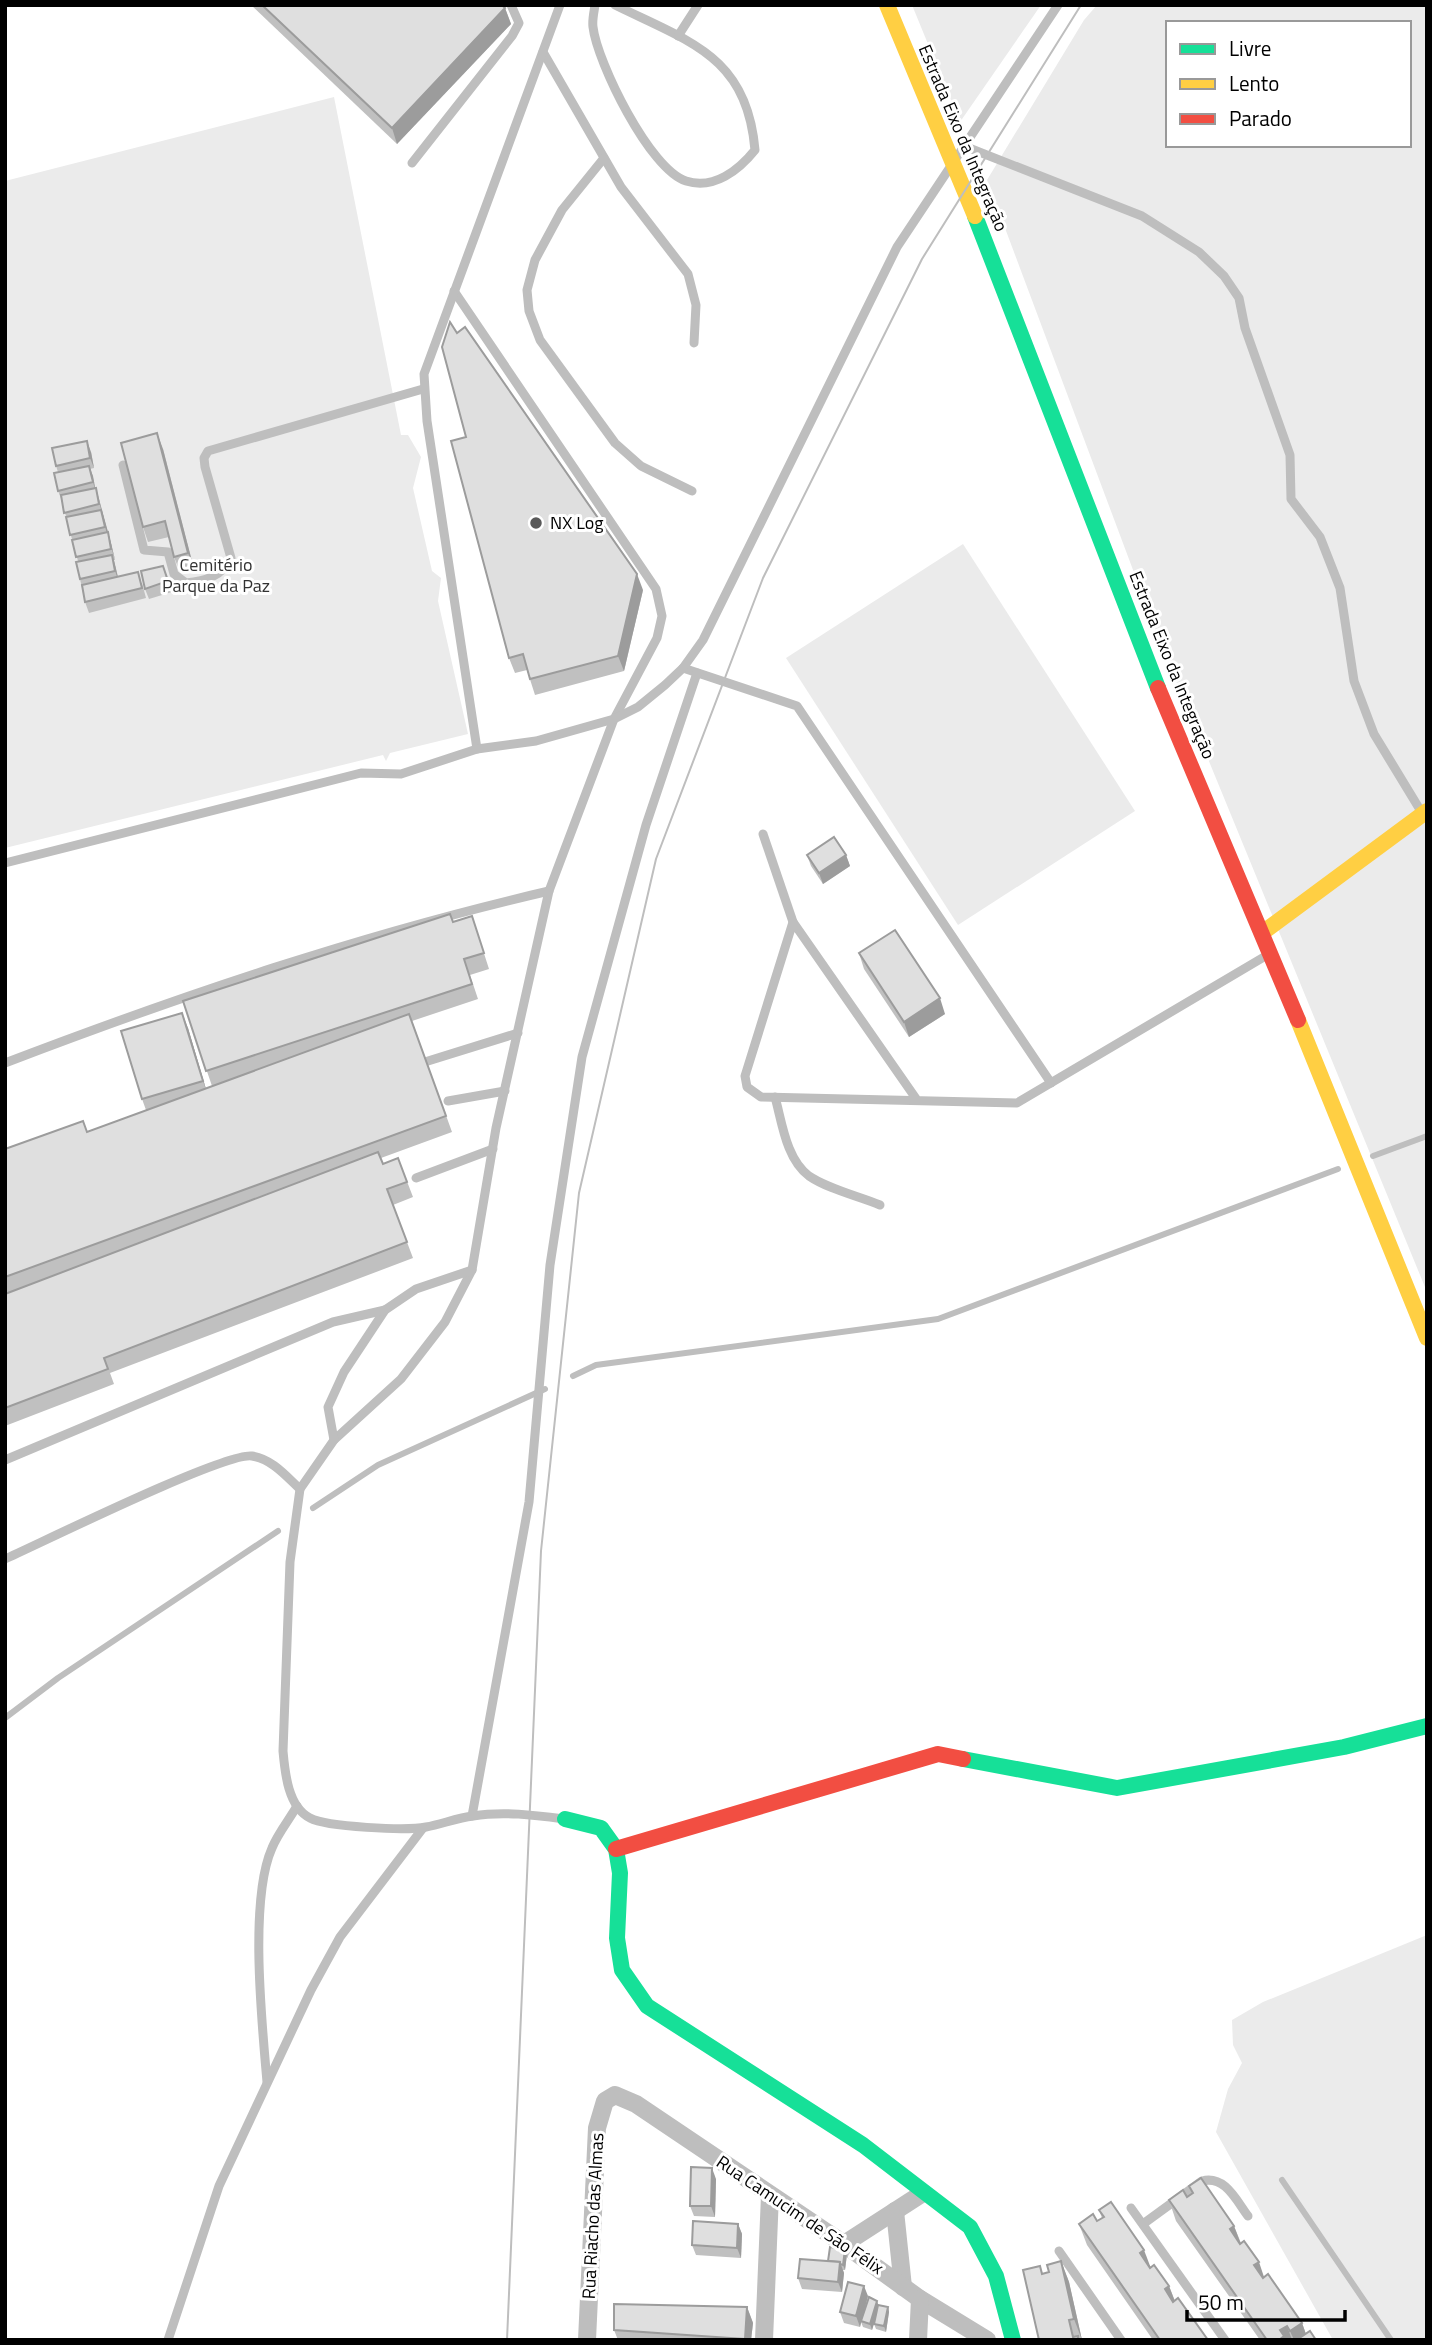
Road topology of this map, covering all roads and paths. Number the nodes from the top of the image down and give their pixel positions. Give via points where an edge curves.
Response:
1 (511, 5) edge
2 (560, 5) edge
3 (595, 5) edge
4 (615, 5) edge
5 (698, 5) edge
6 (887, 5) edge
7 (1058, 5) edge
8 (678, 36) junction
9 (543, 52) junction
10 (964, 146) junction
11 (604, 158) junction
12 (412, 163) dead end
13 (454, 291) junction
14 (694, 343) dead end
15 (423, 389) junction
16 (123, 465) edge
17 (692, 491) dead end
18 (683, 668) junction
19 (697, 673) junction
20 (614, 719) junction
21 (477, 749) junction
22 (1425, 813) edge
23 (763, 834) dead end
24 (5, 863) edge
25 (549, 891) junction
26 (793, 922) junction
27 (1262, 933) junction
28 (1270, 953) junction
29 (518, 1033) junction
30 (428, 1061) edge
31 (5, 1063) edge
32 (1051, 1083) junction
33 (505, 1091) junction
34 (775, 1097) junction
35 (917, 1100) junction
36 (448, 1101) dead end
37 (493, 1149) junction
38 (416, 1178) dead end
39 (880, 1205) dead end
40 (472, 1270) junction
41 (385, 1310) junction
42 (1427, 1338) edge
43 (334, 1440) junction
44 (5, 1460) edge
45 (300, 1489) junction
46 (5, 1559) edge
47 (1427, 1726) edge
48 (297, 1806) junction
49 (472, 1816) junction
50 (565, 1819) joint
51 (424, 1828) junction
52 (616, 1849) junction
53 (267, 2084) junction
54 (611, 2096) joint
55 (923, 2193) junction
56 (770, 2195) junction
57 (1131, 2208) dead end
58 (895, 2211) junction
59 (1248, 2216) dead end
60 (1143, 2224) junction
61 (844, 2244) junction
62 (1059, 2251) dead end
63 (903, 2287) junction
64 (920, 2299) junction
65 (168, 2340) edge
66 (587, 2340) edge
67 (764, 2340) edge
68 (918, 2340) edge
69 (987, 2340) edge
70 (1013, 2340) edge
71 (1121, 2340) edge
72 (1225, 2340) edge

1 - 12 lane via 519,23 512,36
2 - 9 lane
3 - 8 lane via 593,26 599,47 649,151 685,181 714,181 740,168 755,150 752,118 744,94 722,65
4 - 8 lane
5 - 8 lane
6 - 27 street, Estrada Eixo da Integração via 984,237 1150,669
7 - 10 lane
9 - 11 lane
9 - 13 lane
10 - 18 lane via 897,247 703,640
10 - 22 lane via 1142,216 1199,252 1224,276 1239,298 1245,328 1290,455 1292,499 1320,537 1340,588 1354,681 1374,734
11 - 14 lane via 688,274 696,305
11 - 17 lane via 562,210 535,260 527,290 529,311 540,340 615,443 641,466
13 - 15 lane via 427,361
13 - 20 lane via 656,589 662,616 657,638
15 - 16 lane via 208,451 205,467 231,558 220,572 196,582 186,583 174,574 168,552 144,550
15 - 21 lane
18 - 19 lane
18 - 20 lane via 638,707
19 - 32 lane via 797,706
19 - 49 lane via 646,825 582,1058 550,1265 529,1502
20 - 21 lane via 536,741
20 - 25 lane
21 - 24 lane via 401,774 362,773
22 - 27 street
23 - 26 lane
25 - 29 lane
25 - 31 lane via 442,916 311,956
26 - 34 lane via 745,1076 752,1093
26 - 35 lane
27 - 28 street, Estrada Eixo da Integração
28 - 32 lane
28 - 42 street, Estrada Eixo da Integração
29 - 30 lane
29 - 33 lane
32 - 35 lane via 1017,1103
33 - 36 lane
33 - 37 lane
34 - 35 lane
34 - 39 lane via 795,1161 809,1176
37 - 38 lane
37 - 40 lane
40 - 41 lane via 416,1289
40 - 43 lane via 445,1322 401,1379
41 - 43 lane via 344,1371 328,1407
41 - 44 lane via 333,1322
43 - 45 lane
45 - 46 lane via 270,1462 250,1456 213,1466
45 - 48 lane via 290,1562 283,1714 286,1778
47 - 52 street via 1344,1747 1117,1788 938,1754
48 - 51 lane via 308,1818 330,1825
48 - 53 lane via 271,1849 260,1904
49 - 50 lane via 528,1814
49 - 51 lane
50 - 52 street via 593,1823
51 - 53 lane via 340,1937
52 - 55 street via 622,1970 647,2006 863,2146
53 - 65 lane via 219,2186
54 - 56 street, Rua Camucim de São Félix via 636,2104
54 - 66 street, Rua Riacho das Almas via 601,2109 597,2128
55 - 58 street
55 - 70 street via 970,2227 989,2258
56 - 61 street, Rua Camucim de São Félix
56 - 67 street
57 - 60 lane
58 - 61 street
58 - 63 street
59 - 60 lane via 1223,2183 1211,2179
60 - 72 lane
61 - 63 street, Rua Camucim de São Félix
62 - 71 lane
63 - 64 street, Rua Camucim de São Félix
64 - 68 street
64 - 69 street, Rua Camucim de São Félix

